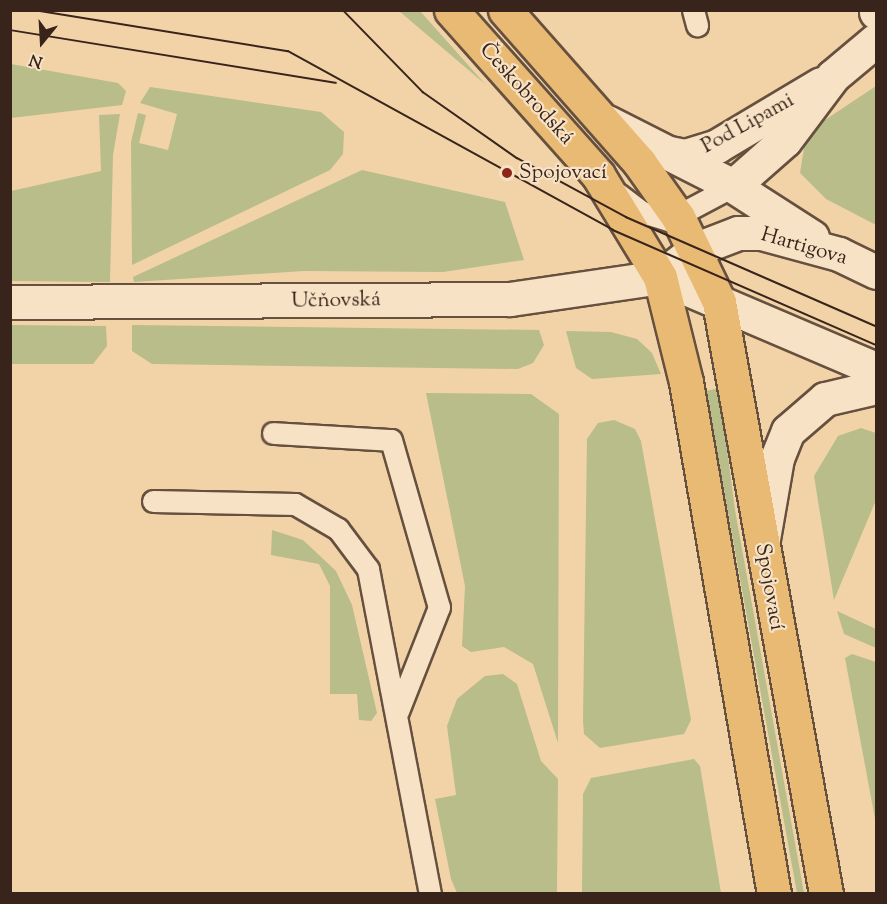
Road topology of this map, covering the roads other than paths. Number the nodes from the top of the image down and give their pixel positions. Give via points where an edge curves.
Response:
1 (452, 10) edge
2 (505, 10) edge
3 (876, 40) edge
4 (833, 76) junction
5 (607, 122) junction
6 (659, 151) junction
7 (598, 175) junction
8 (733, 186) junction
9 (678, 218) junction
10 (696, 249) junction
11 (839, 254) junction
12 (876, 272) edge
13 (660, 277) junction
14 (10, 302) edge
15 (719, 302) junction
16 (876, 369) edge
17 (876, 387) edge
18 (273, 434) dead end
19 (153, 501) dead end
20 (761, 547) junction
21 (398, 712) junction
22 (430, 894) edge
23 (774, 894) edge
24 (826, 894) edge

1 - 7 main road, Českobrodská
2 - 5 main road, Českobrodská
3 - 4 street, Pod Lipami
4 - 6 street, Pod Lipami via 717,146 685,156
4 - 8 street, Pod Lipami via 785,140
5 - 6 street
5 - 9 main road, Českobrodská
6 - 8 street
7 - 9 lane via 642,212 661,220
7 - 13 main road, Českobrodská
8 - 9 lane
8 - 11 street
9 - 10 main road, Spojovací
10 - 11 street, Hartigova via 738,233 761,233
10 - 13 street, Hartigova
10 - 15 main road, Spojovací
11 - 12 street, Hartigova
13 - 14 street, Učňovská via 510,299
13 - 15 street
13 - 23 main road via 686,382
15 - 16 street
15 - 20 main road, Spojovací
17 - 20 street via 825,399 788,431 777,458
18 - 21 lane via 391,440 439,607
19 - 21 lane via 295,504 338,529 368,569
20 - 24 main road, Spojovací
21 - 22 lane

